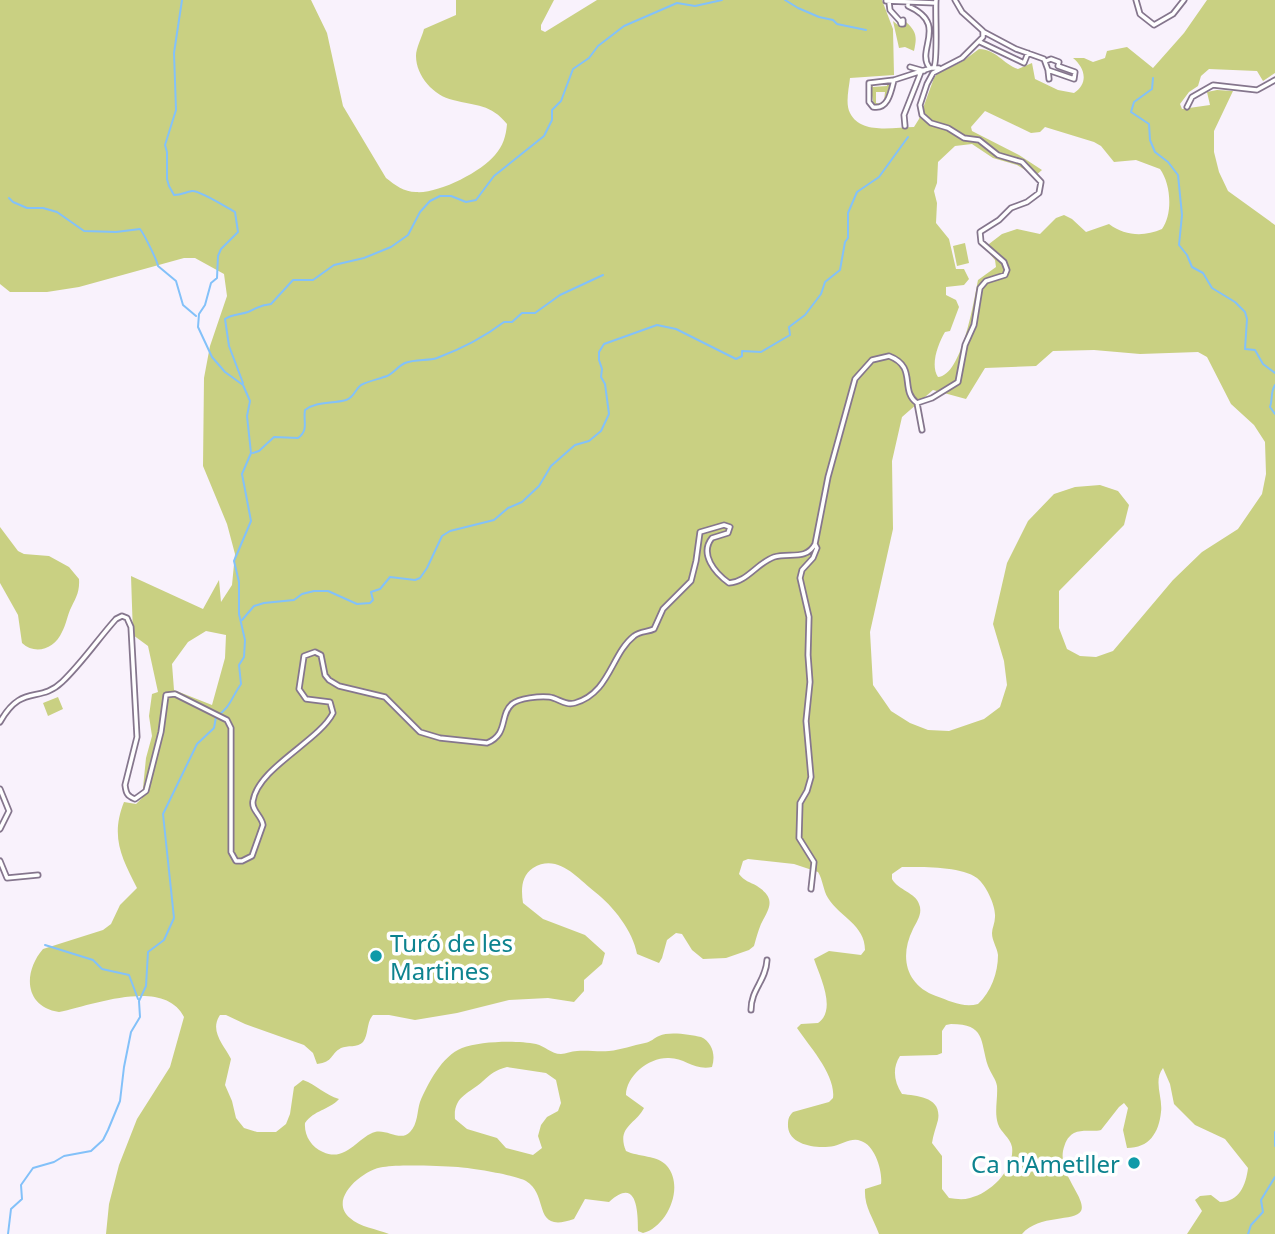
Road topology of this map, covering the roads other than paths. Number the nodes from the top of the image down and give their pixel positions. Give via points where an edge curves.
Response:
1 (955, 0) edge
2 (1136, 0) edge
3 (1184, 0) edge
4 (887, 1) edge
5 (908, 2) junction
6 (935, 2) edge
7 (900, 21) dead end
8 (984, 32) junction
9 (980, 42) junction
10 (1028, 53) junction
11 (1046, 61) junction
12 (910, 67) dead end
13 (931, 68) junction
14 (941, 68) junction
15 (1048, 70) junction
16 (923, 72) junction
17 (1049, 79) dead end
18 (894, 80) junction
19 (1275, 80) edge
20 (1187, 107) dead end
21 (905, 126) dead end
22 (917, 403) junction
23 (922, 430) dead end
24 (815, 544) junction
25 (0, 722) edge
26 (0, 789) edge
27 (0, 829) edge
28 (0, 862) edge
29 (38, 875) dead end
30 (811, 889) dead end
31 (767, 960) dead end
32 (751, 1010) dead end

1 - 8 street
2 - 3 street via 1140,14 1154,25 1173,14
4 - 5 street
4 - 7 street
5 - 6 street
5 - 13 street via 929,26 926,62
6 - 13 street via 937,60
8 - 9 street
8 - 10 street
9 - 10 street via 1024,63
9 - 14 street
10 - 11 street
11 - 15 street
11 - 15 street via 1052,59 1075,72 1074,79
12 - 16 street
13 - 14 street
13 - 16 street
14 - 22 street via 925,88 920,104 924,117 1021,162 1041,182 1039,193 983,229 979,237 1006,265 1005,275 980,288 958,382
15 - 17 street
16 - 18 street
16 - 21 street via 904,115
18 - 18 street via 884,106 873,107 869,83
19 - 20 street via 1257,90 1208,86 1190,99
22 - 23 street
22 - 24 street via 910,395 906,369 889,356 872,360 855,379
24 - 25 street via 805,554 774,557 740,581 729,583 708,560 706,549 712,538 729,533 730,527 700,532 691,582 663,609 654,629 633,637 596,692 574,704 549,697 517,701 509,708 499,734 487,743 420,732 385,697 329,680 321,655 309,653 304,656 299,689 306,699 330,702 333,713 265,778 253,800 263,825 253,856 242,861 236,861 231,852 231,728 227,720 175,694 166,695 146,791 135,799 129,797 125,785 137,737 131,626 122,616 62,682 14,702
24 - 30 street via 813,558 800,578 809,617 806,721 811,777 798,821 799,838 814,862
26 - 27 street via 9,811
28 - 29 street via 7,878
31 - 32 street

